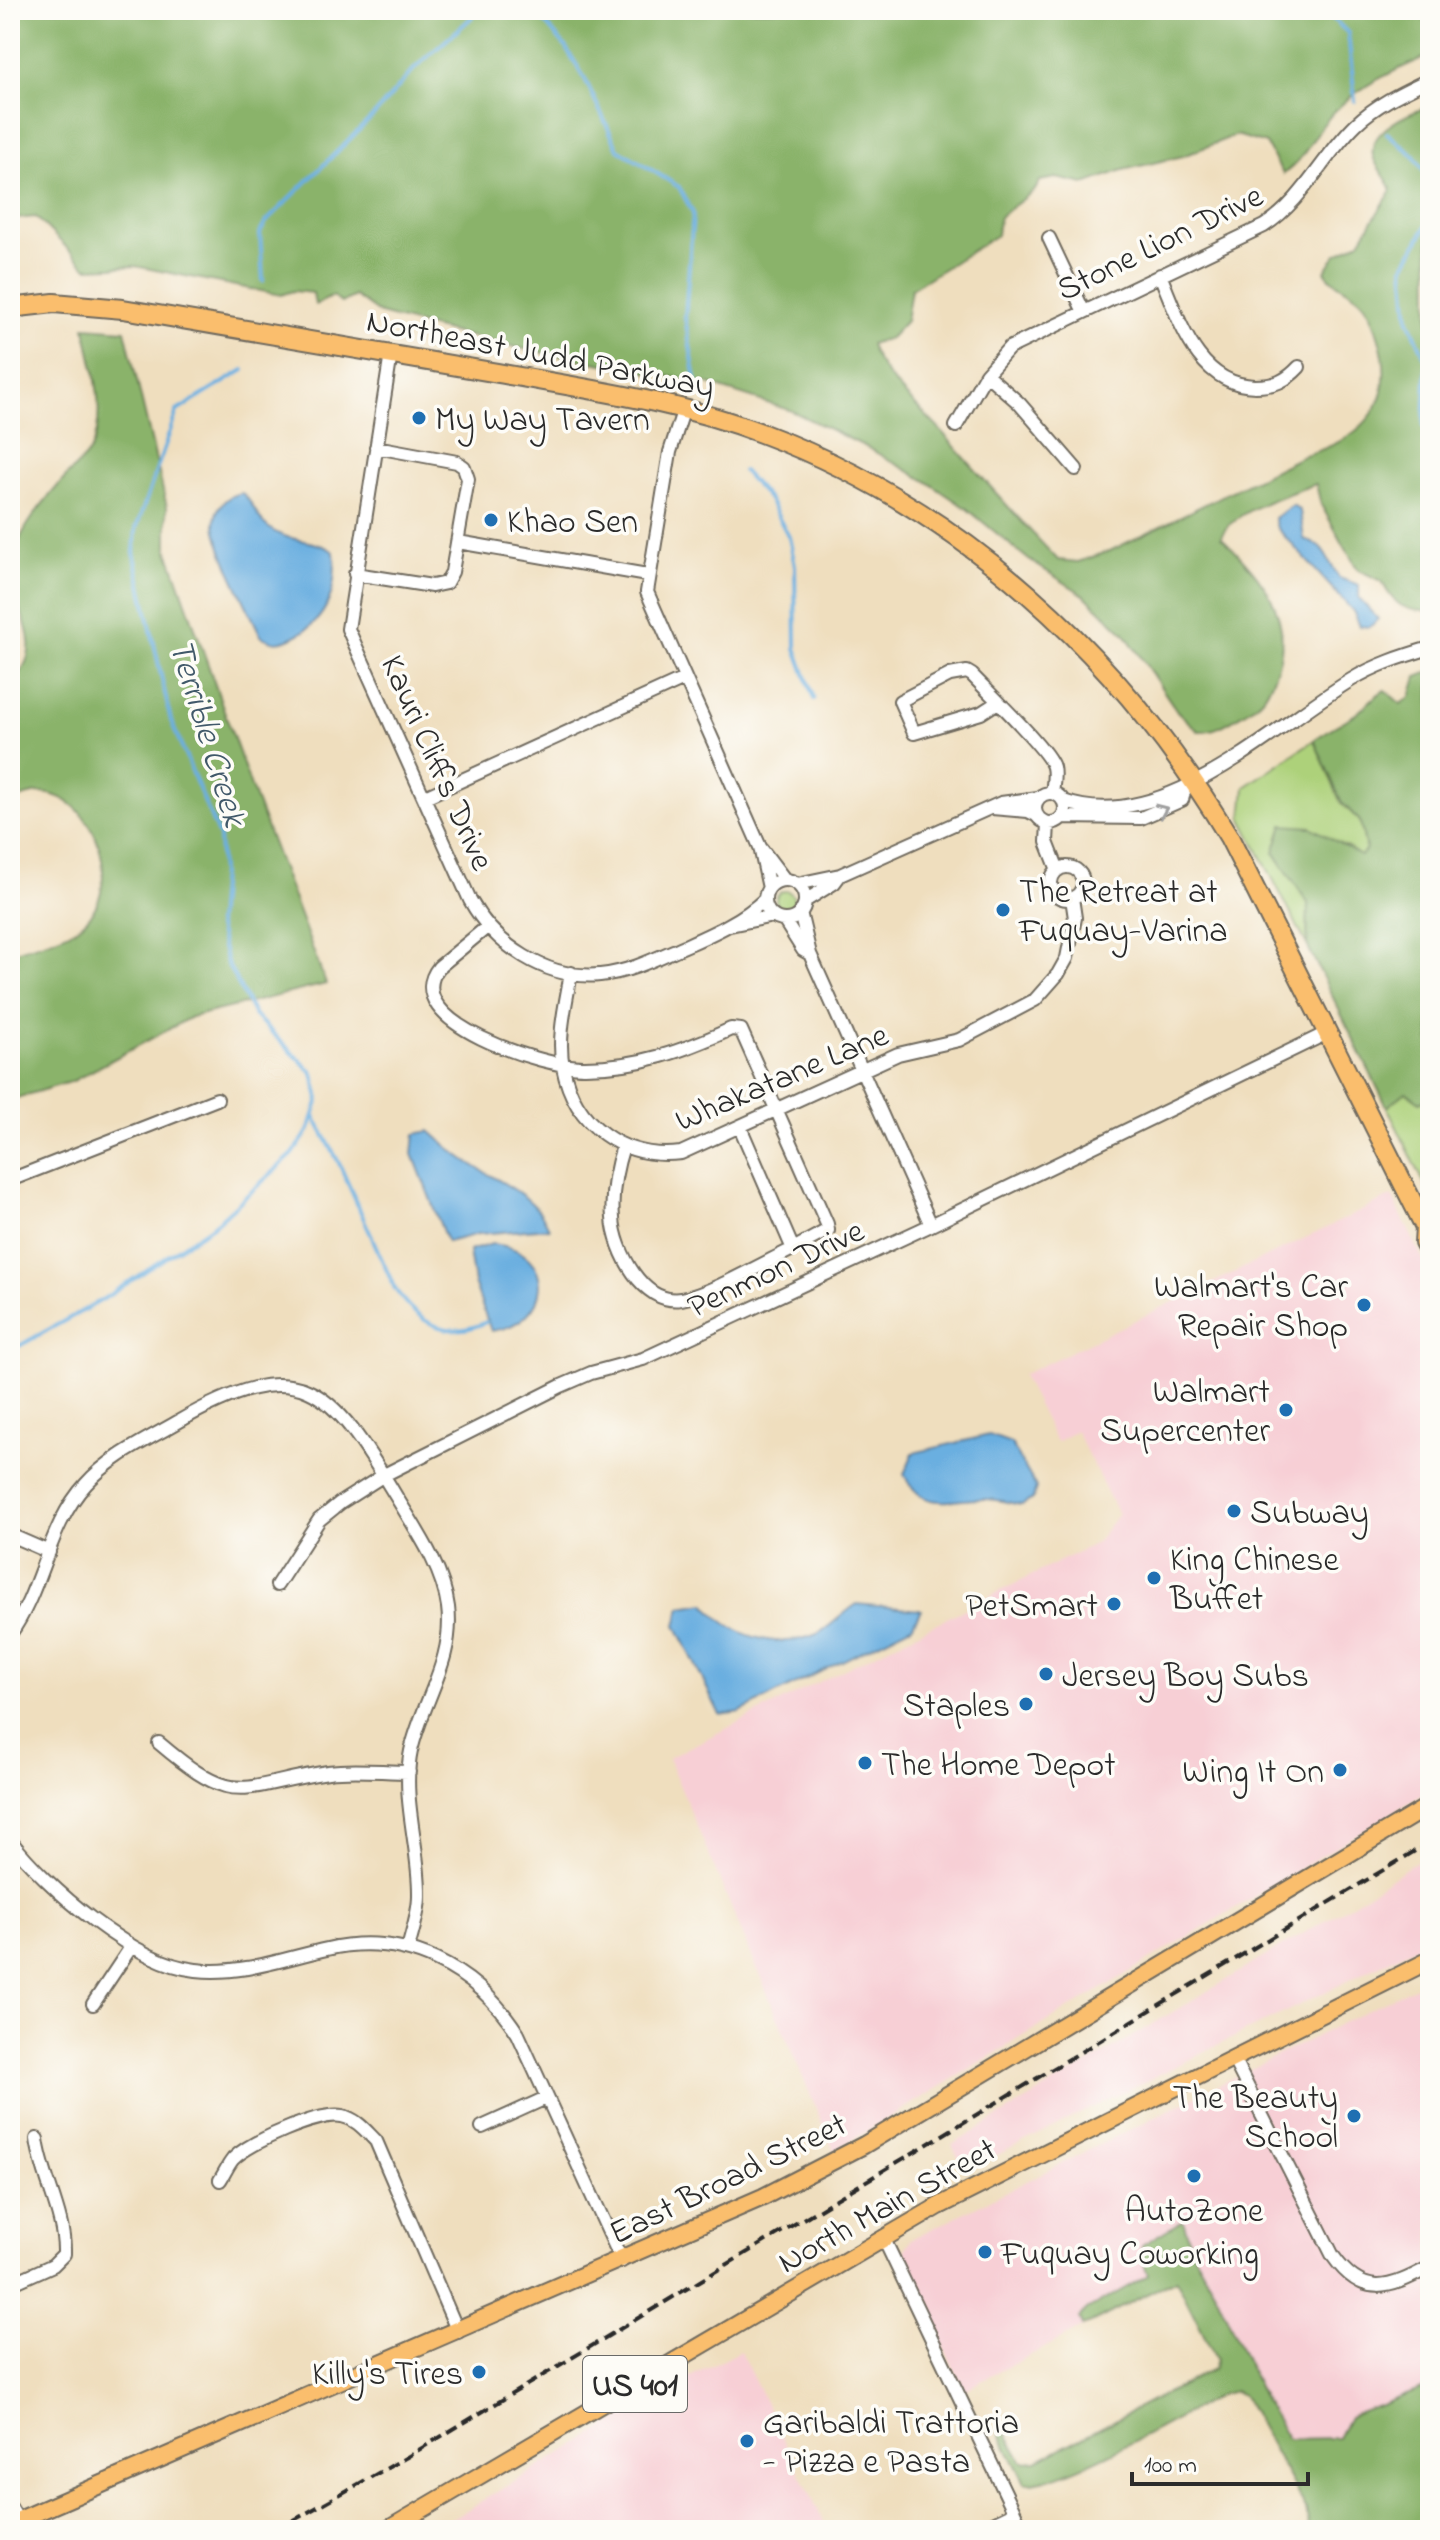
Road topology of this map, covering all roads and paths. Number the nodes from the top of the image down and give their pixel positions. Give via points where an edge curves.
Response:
1 (1430, 79) edge
2 (1049, 238) dead end
3 (1160, 275) junction
4 (10, 308) edge
5 (1083, 310) junction
6 (391, 354) junction
7 (1299, 367) dead end
8 (986, 374) junction
9 (684, 408) junction
10 (956, 426) dead end
11 (376, 447) junction
12 (1076, 469) dead end
13 (458, 542) junction
14 (355, 574) junction
15 (647, 575) junction
16 (1430, 648) edge
17 (684, 679) junction
18 (998, 702) junction
19 (1191, 785) junction
20 (425, 797) junction
21 (1057, 797) junction
22 (1038, 798) junction
23 (992, 808) junction
24 (1036, 815) junction
25 (1062, 817) junction
26 (1048, 823) junction
27 (760, 847) junction
28 (1058, 870) junction
29 (840, 875) junction
30 (791, 882) junction
31 (767, 893) junction
32 (1072, 898) junction
33 (802, 906) junction
34 (778, 918) junction
35 (730, 925) junction
36 (487, 927) junction
37 (810, 954) junction
38 (571, 973) junction
39 (1327, 1033) junction
40 (563, 1066) junction
41 (862, 1072) junction
42 (217, 1099) dead end
43 (778, 1110) junction
44 (740, 1127) junction
45 (623, 1146) junction
46 (10, 1180) edge
47 (931, 1225) junction
48 (1428, 1229) edge
49 (793, 1249) junction
50 (1430, 1254) edge
51 (384, 1475) junction
52 (10, 1535) edge
53 (49, 1552) junction
54 (277, 1585) dead end
55 (10, 1634) edge
56 (159, 1743) dead end
57 (409, 1772) junction
58 (1430, 1805) edge
59 (10, 1840) edge
60 (131, 1947) junction
61 (408, 1949) junction
62 (1430, 1960) edge
63 (93, 2004) dead end
64 (1233, 2058) junction
65 (546, 2098) junction
66 (482, 2127) dead end
67 (37, 2139) dead end
68 (220, 2180) dead end
69 (883, 2237) junction
70 (622, 2261) junction
71 (1430, 2267) edge
72 (12, 2280) edge
73 (10, 2296) edge
74 (458, 2332) junction
75 (1014, 2513) junction
76 (13, 2517) edge
77 (387, 2530) edge
78 (979, 2530) edge
79 (1023, 2530) edge

1 - 3 street, Stone Lion Drive via 1379,105 1355,125 1276,218
2 - 5 street
3 - 5 street, Stone Lion Drive
3 - 7 street via 1198,355 1222,377 1263,386 1288,379
4 - 6 highway, Northeast Judd Parkway via 54,303 123,309
5 - 8 street, Stone Lion Drive via 1016,343
6 - 9 highway, Northeast Judd Parkway
6 - 11 street, Kauri Cliffs Drive
8 - 10 street, Stone Lion Drive
8 - 12 street via 1019,403
9 - 15 street via 672,443
9 - 19 highway, Northeast Judd Parkway via 763,433 881,488 962,538 1036,598 1117,679
11 - 13 street via 439,457 464,467 468,479
11 - 14 street, Kauri Cliffs Drive
13 - 14 street via 451,577 440,586
13 - 15 street
14 - 20 street, Kauri Cliffs Drive via 348,629
15 - 17 street via 649,601
16 - 19 street via 1353,679
17 - 20 street
17 - 27 street
18 - 18 street via 972,675 959,672 900,701 914,733 981,713
18 - 21 street via 1052,762
19 - 21 street via 1115,807 1076,805
25 -> 19 street via 1141,818 1178,802
19 - 39 highway, Northeast Judd Parkway via 1229,837
20 - 36 street, Kauri Cliffs Drive
21 - 22 street
21 - 25 street
22 - 23 street
22 - 24 street
23 - 24 street
23 - 29 street
24 - 26 street
25 - 26 street
26 - 28 street via 1047,842
27 - 30 street
27 - 31 street
28 - 32 street via 1052,890 1063,899
28 - 32 street via 1070,867 1082,877 1082,888
29 - 30 street
29 - 33 street
30 - 31 street, Kauri Cliffs Drive
30 - 33 street
31 - 34 street
31 - 35 street, Kauri Cliffs Drive
32 - 41 street, Whakatane Lane via 1075,918 1067,958 1035,1000 959,1040 908,1051
33 - 34 street, Kauri Cliffs Drive
33 - 37 street
34 - 35 street, Kauri Cliffs Drive
34 - 37 street
35 - 38 street, Kauri Cliffs Drive via 627,970
36 - 38 street, Kauri Cliffs Drive via 527,958
36 - 40 street via 433,974 432,999 453,1020 486,1039
37 - 41 street
38 - 40 street, Whakatane Lane
39 - 47 street, Penmon Drive
39 - 48 highway, Northeast Judd Parkway
40 - 43 street via 652,1060 737,1029 745,1035
40 - 45 street, Whakatane Lane via 578,1109 592,1126
41 - 43 street, Whakatane Lane
41 - 47 street
42 - 46 street
43 - 44 street, Whakatane Lane
43 - 49 street via 828,1230
44 - 45 street, Whakatane Lane via 681,1153 649,1154
44 - 49 street
45 - 49 street via 613,1218 629,1264 653,1294 680,1299 695,1295
47 - 51 street, Penmon Drive via 643,1359 561,1386
48 - 50 highway, Northeast Judd Parkway via 1424,1243
51 - 53 street via 358,1432 325,1401 289,1386 251,1387 208,1405 96,1473 74,1499
51 - 54 street, Penmon Drive via 319,1520
51 - 57 street via 436,1567 450,1623 447,1649 414,1741
52 - 53 street
53 - 55 street
56 - 57 street via 203,1778 235,1789 329,1772
57 - 61 street via 419,1896
58 - 70 main road, East Broad Street via 864,2145
59 - 60 street
60 - 61 street via 174,1965 214,1971 350,1945
60 - 63 street
61 - 65 street via 447,1964 494,2001 518,2034
62 - 64 main road, North Main Street / US 401
64 - 69 main road, North Main Street / US 401
64 - 71 street via 1347,2276 1368,2286 1390,2286
65 - 66 street
65 - 70 street
67 - 72 street via 65,2232 64,2254 53,2265
68 - 74 street via 252,2145 322,2116 360,2124 376,2141
69 - 75 street
69 - 77 main road, North Main Street / US 401
70 - 74 main road, East Broad Street
72 - 73 street
74 - 76 main road, East Broad Street
75 - 78 street
75 - 79 street

